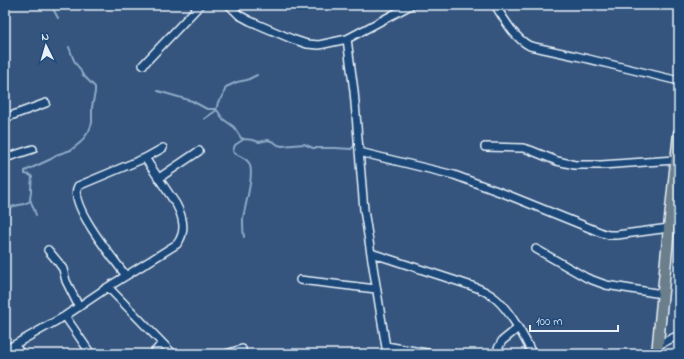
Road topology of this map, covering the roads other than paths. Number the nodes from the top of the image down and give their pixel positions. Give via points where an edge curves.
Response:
1 (200, 5) edge
2 (229, 5) edge
3 (411, 5) edge
4 (495, 5) edge
5 (346, 40) junction
6 (143, 64) dead end
7 (679, 81) edge
8 (46, 103) dead end
9 (5, 118) edge
10 (679, 140) edge
11 (485, 147) dead end
12 (163, 148) dead end
13 (33, 149) dead end
14 (199, 151) dead end
15 (359, 152) junction
16 (5, 158) edge
17 (145, 158) junction
18 (675, 160) junction
19 (159, 178) junction
20 (676, 199) edge
21 (669, 228) junction
22 (536, 248) dead end
23 (48, 250) dead end
24 (371, 253) junction
25 (126, 276) junction
26 (300, 280) dead end
27 (108, 287) junction
28 (376, 289) junction
29 (662, 294) junction
30 (79, 307) junction
31 (65, 316) junction
32 (518, 328) junction
33 (679, 335) edge
34 (162, 343) junction
35 (14, 345) junction
36 (386, 346) junction
37 (242, 349) dead end
38 (657, 349) edge
39 (5, 350) edge
40 (22, 354) edge
41 (92, 354) edge
42 (154, 354) edge
43 (173, 354) edge
44 (226, 354) edge
45 (386, 354) edge
46 (432, 354) edge
47 (495, 354) edge
48 (532, 354) edge

1 - 6 street
2 - 5 street via 250,22 307,44 320,45
3 - 5 street
4 - 7 street via 518,38 530,46
5 - 15 street via 354,91
8 - 9 street
10 - 18 main road
11 - 18 street via 523,148 575,165
12 - 17 street
13 - 16 street
14 - 19 street
15 - 21 street via 454,175 609,235
15 - 24 street
17 - 19 street
17 - 25 street via 78,186 76,190 89,226
18 - 20 main road
19 - 25 street via 180,211 183,220 181,239
20 - 21 main road
21 - 29 main road
22 - 29 street via 587,278
23 - 30 street via 62,269
24 - 28 street
24 - 32 street via 487,292 498,300
25 - 27 street
26 - 28 street
27 - 30 street
27 - 34 street
28 - 36 street
29 - 38 main road
30 - 31 street
31 - 35 street
31 - 41 street
32 - 47 street via 502,341
32 - 48 street
33 - 38 street
34 - 42 street
34 - 43 street
35 - 39 street
35 - 40 street
36 - 45 street
36 - 46 street
37 - 44 street

